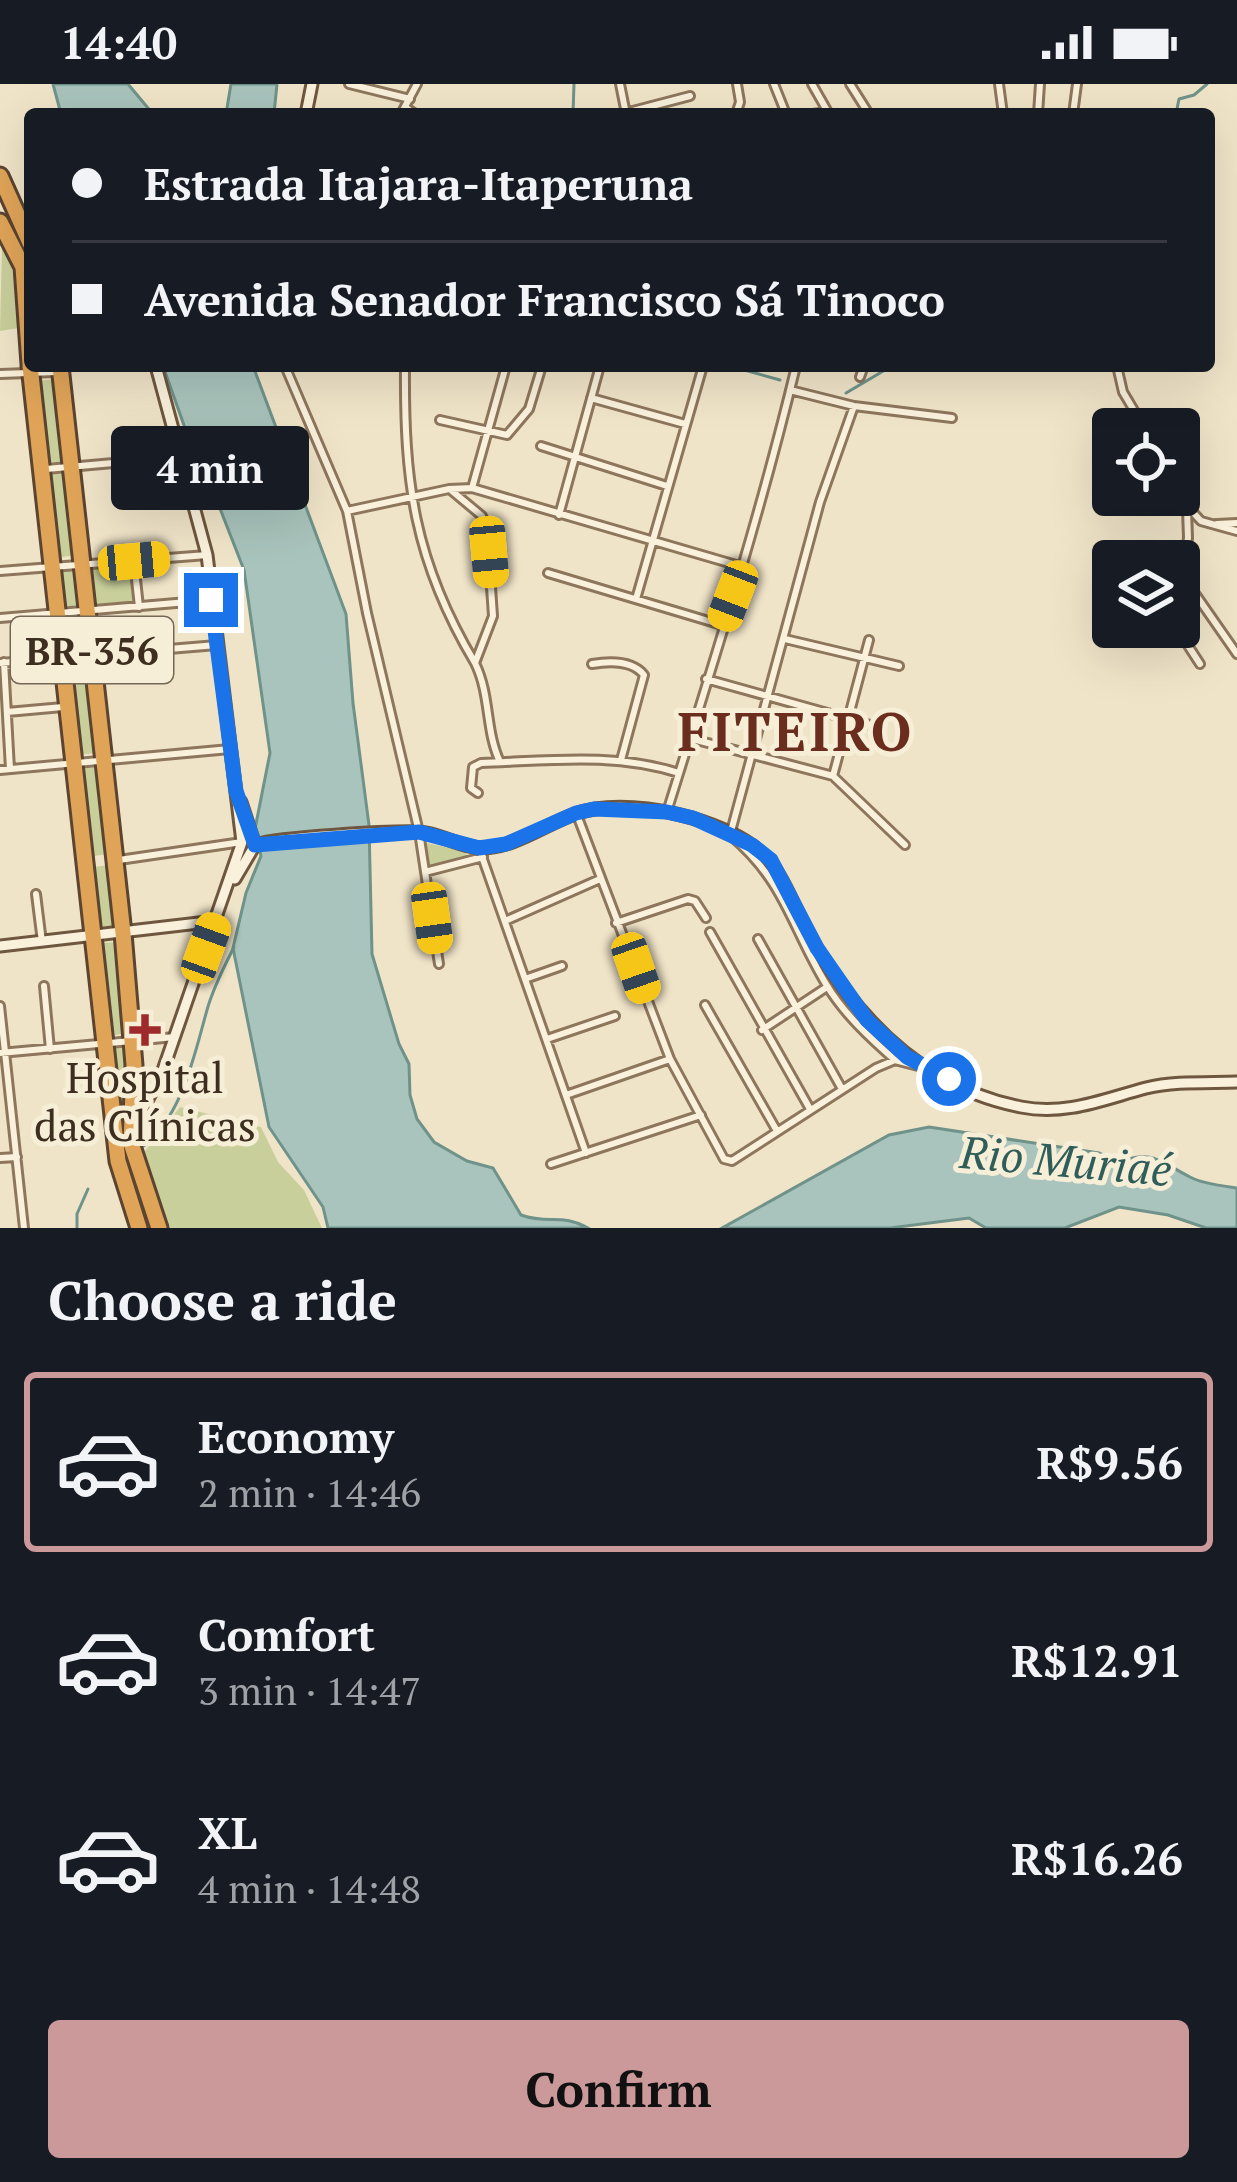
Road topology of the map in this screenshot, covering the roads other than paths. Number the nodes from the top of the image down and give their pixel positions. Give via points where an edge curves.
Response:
1 (349, 84) edge
2 (417, 84) edge
3 (690, 96) dead end
4 (405, 106) edge
5 (645, 108) edge
6 (0, 176) edge
7 (0, 222) edge
8 (24, 230) edge
9 (0, 237) edge
10 (24, 270) edge
11 (24, 271) edge
12 (29, 372) edge
13 (60, 372) edge
14 (158, 372) edge
15 (288, 372) edge
16 (406, 372) edge
17 (504, 372) edge
18 (540, 372) edge
19 (598, 372) edge
20 (701, 372) edge
21 (794, 372) edge
22 (862, 372) edge
23 (1119, 372) edge
24 (860, 377) dead end
25 (790, 390) junction
26 (592, 398) junction
27 (854, 406) junction
28 (1133, 408) edge
29 (952, 418) dead end
30 (440, 420) dead end
31 (686, 424) junction
32 (486, 431) junction
33 (541, 446) dead end
34 (181, 457) junction
35 (575, 457) junction
36 (146, 461) junction
37 (69, 467) junction
38 (42, 469) junction
39 (667, 486) junction
40 (472, 488) junction
41 (449, 489) junction
42 (147, 497) dead end
43 (410, 498) junction
44 (347, 511) junction
45 (559, 515) junction
46 (1195, 516) edge
47 (1237, 527) edge
48 (652, 542) junction
49 (207, 555) junction
50 (134, 561) junction
51 (81, 566) junction
52 (743, 567) junction
53 (52, 568) junction
54 (0, 571) edge
55 (548, 573) dead end
56 (636, 598) junction
57 (211, 600) junction
58 (1200, 601) edge
59 (139, 608) junction
60 (87, 610) junction
61 (58, 614) junction
62 (0, 618) edge
63 (722, 625) junction
64 (785, 639) junction
65 (869, 640) dead end
66 (217, 645) junction
67 (1190, 648) edge
68 (92, 653) junction
69 (1237, 654) edge
70 (62, 656) junction
71 (864, 658) junction
72 (2, 663) edge
73 (475, 663) junction
74 (592, 664) dead end
75 (1200, 664) dead end
76 (899, 665) dead end
77 (706, 679) junction
78 (768, 698) junction
79 (68, 706) junction
80 (7, 712) junction
81 (850, 720) junction
82 (874, 726) dead end
83 (689, 738) junction
84 (230, 748) junction
85 (753, 754) junction
86 (104, 759) junction
87 (621, 760) junction
88 (500, 762) junction
89 (74, 763) junction
90 (10, 769) junction
91 (0, 770) edge
92 (679, 773) junction
93 (833, 776) junction
94 (236, 791) junction
95 (478, 793) dead end
96 (667, 812) junction
97 (576, 813) junction
98 (419, 832) junction
99 (730, 835) junction
100 (242, 842) junction
101 (259, 844) junction
102 (905, 845) dead end
103 (481, 853) junction
104 (115, 860) junction
105 (86, 864) junction
106 (425, 872) junction
107 (600, 879) junction
108 (226, 892) junction
109 (36, 894) dead end
110 (706, 918) dead end
111 (216, 920) junction
112 (505, 921) junction
113 (616, 922) junction
114 (710, 932) dead end
115 (123, 933) junction
116 (95, 936) junction
117 (758, 939) dead end
118 (42, 942) junction
119 (0, 946) edge
120 (439, 964) dead end
121 (562, 966) dead end
122 (525, 979) junction
123 (44, 986) dead end
124 (827, 987) junction
125 (705, 1005) dead end
126 (0, 1006) edge
127 (798, 1007) junction
128 (615, 1016) dead end
129 (762, 1030) junction
130 (175, 1037) junction
131 (547, 1039) junction
132 (133, 1042) junction
133 (105, 1045) junction
134 (50, 1049) junction
135 (3, 1053) edge
136 (670, 1059) junction
137 (896, 1060) junction
138 (927, 1068) junction
139 (1237, 1082) edge
140 (842, 1089) junction
141 (566, 1095) junction
142 (810, 1109) junction
143 (701, 1115) junction
144 (131, 1128) junction
145 (776, 1131) junction
146 (129, 1151) junction
147 (586, 1153) junction
148 (17, 1157) junction
149 (0, 1158) edge
150 (551, 1164) dead end
151 (24, 1228) edge
152 (139, 1228) edge
153 (159, 1228) edge

1 - 4 street
2 - 4 street
3 - 5 street
6 - 8 highway
7 - 10 highway, BR-356
9 - 11 street
12 - 38 highway, BR-356
13 - 37 highway, BR-356
14 - 34 street
15 - 44 street
16 - 43 street
17 - 32 street
18 - 32 street via 516,428 503,436
19 - 26 street
20 - 31 street
21 - 25 street
22 - 24 street
23 - 28 street
25 - 27 street
25 - 52 street
26 - 31 street
26 - 35 street
27 - 29 street
27 - 64 street
30 - 32 street
31 - 39 street
32 - 40 street
33 - 35 street
34 - 36 street
34 - 49 street
35 - 39 street
35 - 45 street
36 - 37 street
36 - 42 street
37 - 38 street
37 - 51 highway, BR-356
38 - 53 highway, BR-356
39 - 48 street
40 - 41 street
40 - 45 street
41 - 43 street
41 - 73 street via 477,509 488,544 493,616
43 - 44 street
43 - 73 street via 452,625
44 - 98 street
45 - 48 street
46 - 47 street
48 - 52 street
48 - 56 street
49 - 50 street
49 - 57 street
50 - 51 street
50 - 59 street
51 - 53 street
51 - 60 highway, BR-356
52 - 63 street
53 - 54 street
53 - 61 highway, BR-356
55 - 56 street
56 - 63 street
57 - 59 street, BR-356
57 - 66 street
58 - 69 street
59 - 60 street, BR-356
60 - 61 street, BR-356
60 - 68 highway, BR-356
61 - 62 street, BR-356
61 - 70 highway, BR-356
63 - 77 street
64 - 71 street
64 - 78 street
65 - 71 street
66 - 68 street
66 - 84 street
67 - 75 street
68 - 70 street
68 - 86 highway, BR-356
70 - 72 street
70 - 79 highway, BR-356
71 - 76 street
71 - 81 street
72 - 80 street
73 - 88 street
74 - 87 street via 622,663 644,674
77 - 78 street
77 - 83 street
78 - 81 street
78 - 85 street
79 - 80 street
79 - 89 highway, BR-356
80 - 90 street
81 - 82 street
81 - 93 street
83 - 85 street
83 - 92 street
84 - 86 street
84 - 94 street
85 - 93 street
85 - 99 street
86 - 89 street
86 - 104 highway, BR-356
87 - 88 street
87 - 92 street
88 - 95 street via 473,767 469,782
89 - 90 street
89 - 105 highway, BR-356
90 - 91 street
92 - 96 street
93 - 102 street
94 - 100 street
94 - 101 street
96 - 97 street
96 - 99 street
97 - 103 street
97 - 107 street
98 - 101 street
98 - 103 street
98 - 106 street
99 - 124 street via 778,886
99 - 138 street via 771,860 867,1020
100 - 104 street
100 - 108 street
101 - 108 street
103 - 106 street
103 - 112 street
104 - 105 highway
104 - 115 highway, BR-356
105 - 116 highway, BR-356
106 - 120 street
107 - 112 street
107 - 113 street
108 - 111 street
109 - 118 street
110 - 113 street via 688,898
111 - 115 street
111 - 130 street
112 - 122 street
113 - 136 street
114 - 129 street
115 - 116 street
115 - 132 highway, BR-356
116 - 118 street
116 - 133 highway, BR-356
117 - 127 street
118 - 119 street
121 - 122 street
122 - 131 street
123 - 134 street
124 - 127 street
124 - 137 street
125 - 145 street
126 - 135 street
127 - 129 street
127 - 140 street
128 - 131 street
129 - 142 street
130 - 132 street
130 - 144 street
131 - 141 street
132 - 133 street
132 - 144 highway, BR-356
133 - 134 street
133 - 146 highway, BR-356
134 - 135 street
135 - 148 street
136 - 141 street
136 - 143 street
137 - 138 street
137 - 140 street
138 - 139 street via 987,1096 1041,1109 1099,1104 1161,1086
140 - 142 street
141 - 147 street
142 - 145 street
143 - 145 street via 732,1161
143 - 147 street
144 - 146 highway, BR-356
146 - 152 highway, BR-356 via 122,1183
146 - 153 highway, BR-356
147 - 150 street
148 - 149 street
148 - 151 street

